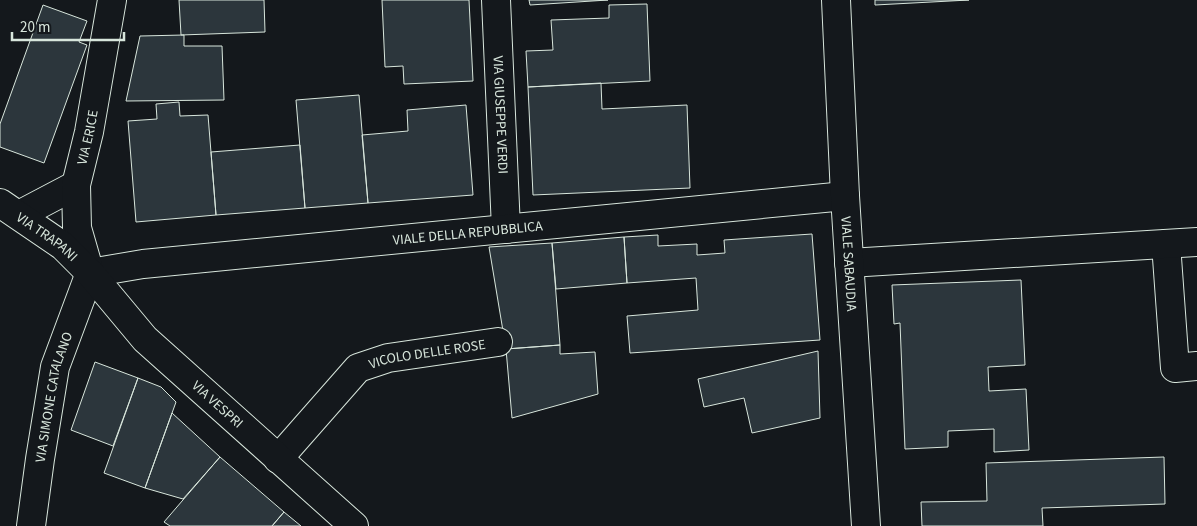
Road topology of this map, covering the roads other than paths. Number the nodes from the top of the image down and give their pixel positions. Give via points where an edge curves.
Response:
1 (112, 0) edge
2 (496, 0) edge
3 (836, 0) edge
4 (76, 185) junction
5 (845, 196) junction
6 (9, 209) edge
7 (506, 229) junction
8 (1197, 242) edge
9 (1166, 244) junction
10 (849, 263) junction
11 (90, 273) junction
12 (498, 342) dead end
13 (1197, 366) edge
14 (278, 459) junction
15 (31, 526) edge
16 (354, 526) edge
17 (866, 526) edge

1 - 4 street, VIA ERICE via 89,132
2 - 7 street, VIA GIUSEPPE VERDI
3 - 5 street, VIALE SABAUDIA
4 - 6 street
4 - 11 street, VIA ERICE via 77,228
5 - 7 street, VIALE DELLA REPUBBLICA
5 - 10 street, VIALE SABAUDIA
6 - 11 street, VIA TRAPANI via 63,246
7 - 11 street, VIALE DELLA REPUBBLICA via 143,264
8 - 9 street
9 - 10 street
9 - 13 street via 1175,368
10 - 17 street, VIALE SABAUDIA
11 - 14 street, VIA VESPRI via 145,339
11 - 15 street, VIA SIMONE CATALANO via 55,367
12 - 14 street, VICOLO DELLE ROSE via 388,358 358,368
14 - 16 street, VIA VESPRI

